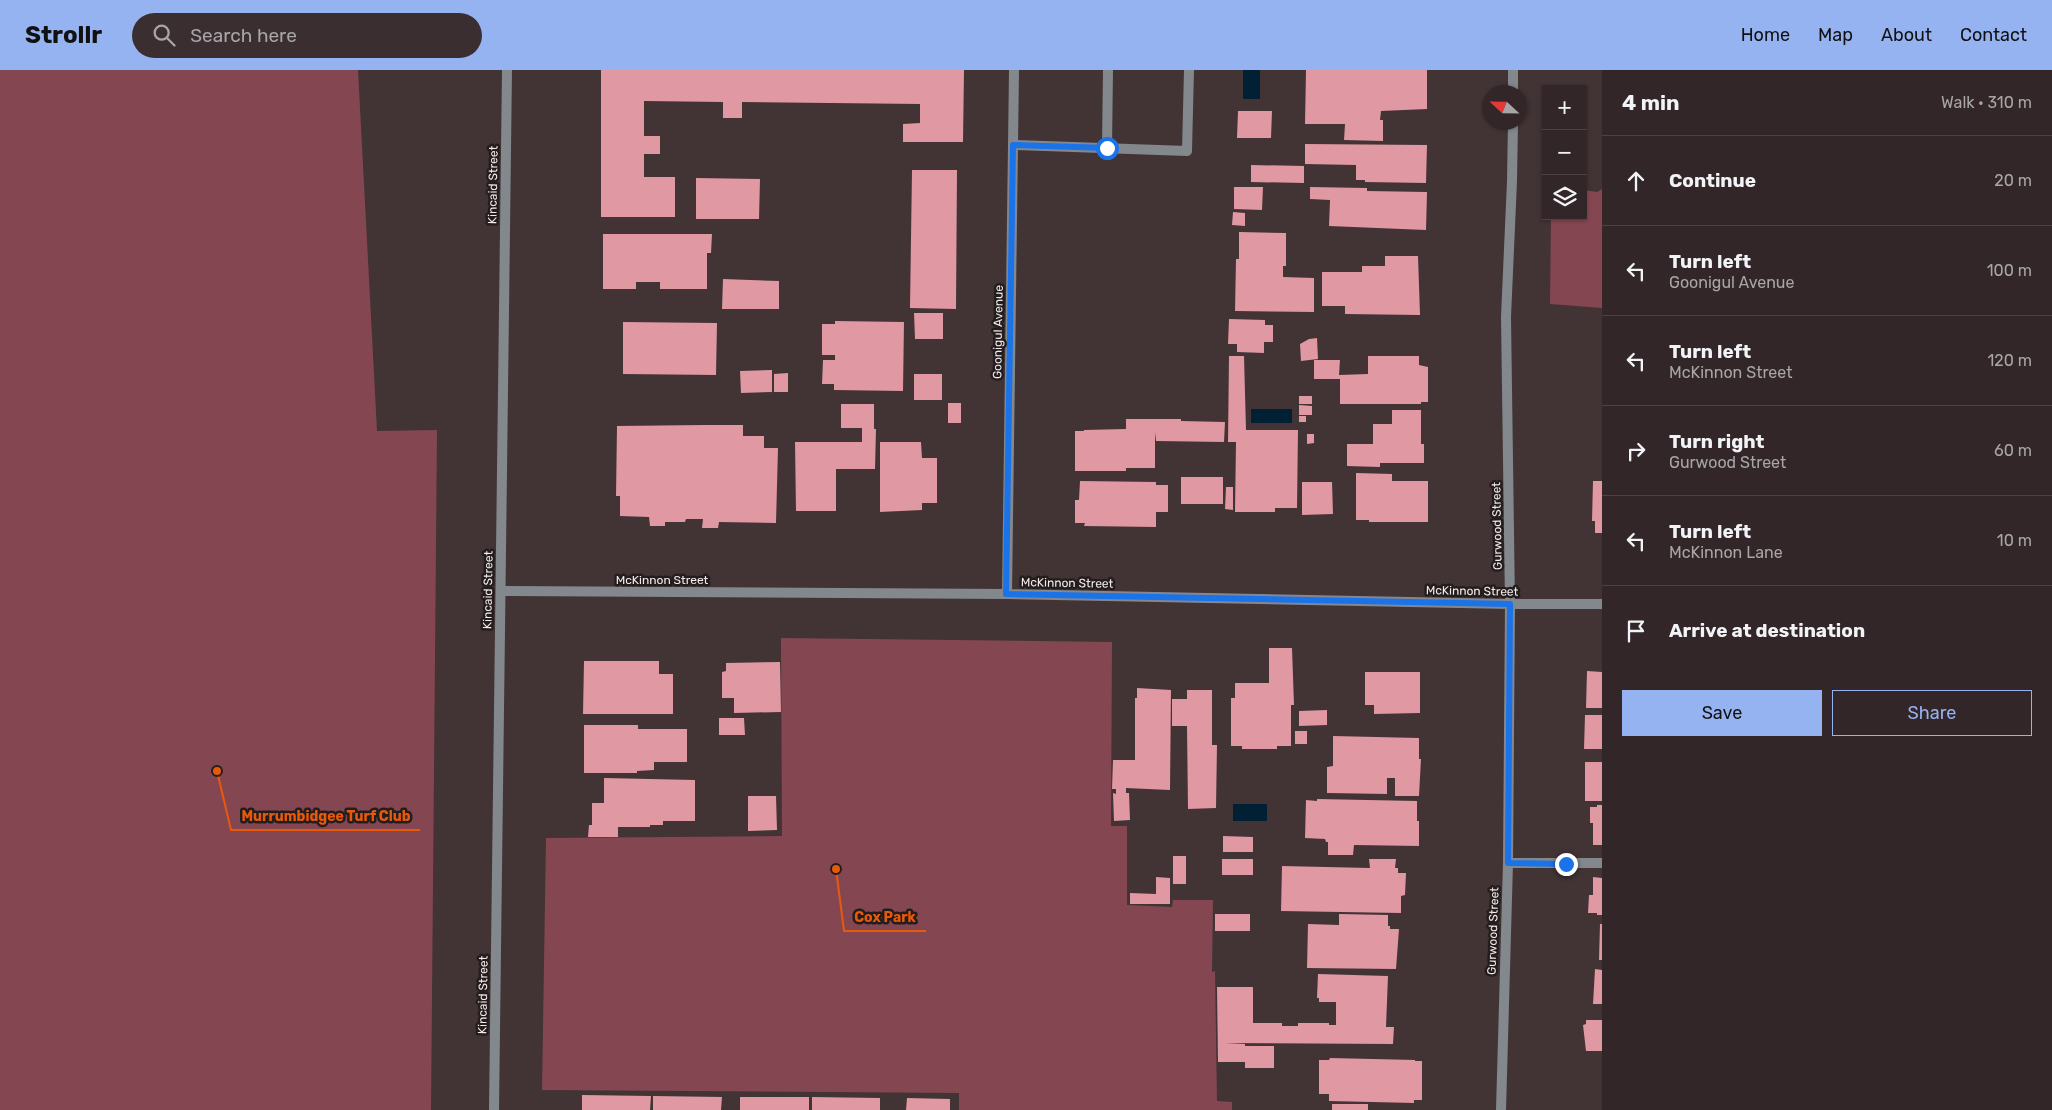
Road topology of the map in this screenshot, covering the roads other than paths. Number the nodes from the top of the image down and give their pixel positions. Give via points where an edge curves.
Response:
1 (507, 70) edge
2 (1014, 70) edge
3 (1108, 70) edge
4 (1189, 70) edge
5 (1513, 70) edge
6 (1513, 85) edge
7 (1513, 130) edge
8 (1013, 145) junction
9 (1107, 148) junction
10 (501, 591) junction
11 (1006, 594) junction
12 (1510, 604) junction
13 (1602, 604) edge
14 (1508, 863) junction
15 (1602, 864) edge
16 (494, 1110) edge
17 (1501, 1110) edge

1 - 10 street, Kincaid Street
2 - 8 street, Goonigul Avenue
3 - 9 street
4 - 9 street via 1187,151
5 - 6 street
7 - 12 street, Gurwood Street via 1506,317
8 - 9 street
8 - 11 street, Goonigul Avenue
10 - 11 street, McKinnon Street
10 - 16 street, Kincaid Street
11 - 12 street, McKinnon Street
12 - 13 street, McKinnon Street
12 - 14 street, Gurwood Street
14 - 15 street
14 - 17 street, Gurwood Street

